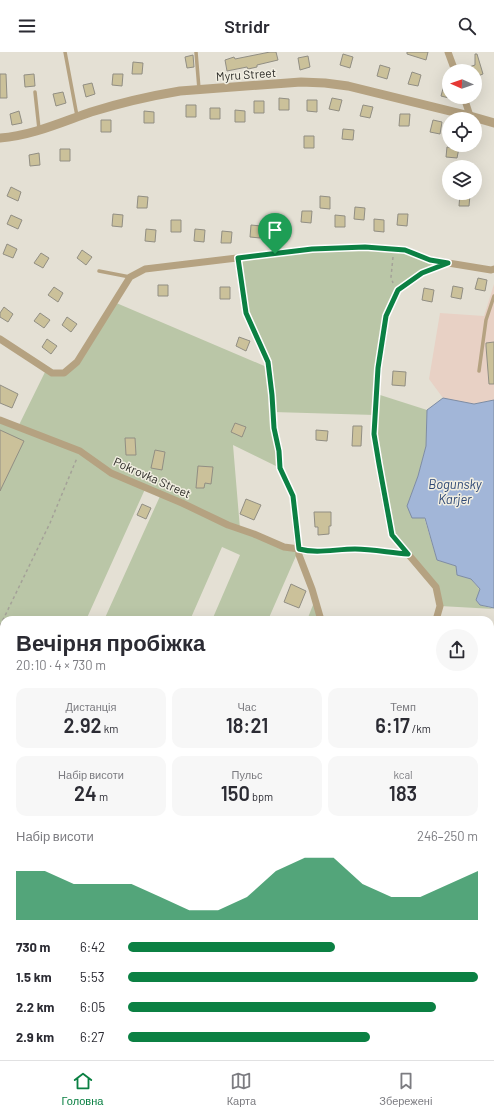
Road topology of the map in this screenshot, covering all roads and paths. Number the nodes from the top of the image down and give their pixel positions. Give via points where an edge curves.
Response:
1 (65, 52) edge
2 (196, 52) edge
3 (448, 52) edge
4 (452, 64) edge
5 (199, 90) junction
6 (35, 92) dead end
7 (454, 112) edge
8 (77, 117) junction
9 (482, 120) edge
10 (494, 123) edge
11 (40, 130) junction
12 (0, 138) edge
13 (393, 249) junction
14 (238, 258) junction
15 (448, 263) junction
16 (494, 269) edge
17 (99, 271) dead end
18 (130, 277) junction
19 (396, 295) junction
20 (494, 296) edge
21 (0, 339) edge
22 (479, 371) dead end
23 (0, 420) edge
24 (80, 451) junction
25 (299, 549) junction
26 (408, 554) junction
27 (5, 616) edge
28 (320, 616) edge
29 (437, 616) edge

1 - 8 lane
2 - 5 lane
3 - 4 street
5 - 7 street, Myru Street via 301,82 325,83 348,86
5 - 8 street, Myru Street via 146,98
6 - 11 lane
8 - 11 street, Myru Street
9 - 10 street, Myru Street
11 - 12 street, Myru Street
13 - 14 street via 312,249
13 - 15 street
13 - 19 path via 391,277
14 - 18 street via 145,269
14 - 25 street via 246,313 268,362 280,468 293,496
15 - 16 street
15 - 19 street via 422,273 398,290
17 - 18 lane
18 - 21 street via 77,362 64,373 52,374
19 - 26 street via 386,316 378,368 374,434 392,535
20 - 22 lane via 486,320
23 - 24 street, Pokrovka Street
24 - 25 street, Pokrovka Street via 111,473 284,548
24 - 27 path via 47,530
25 - 26 path via 310,552 357,549
25 - 28 street
26 - 29 street via 436,587 440,606

